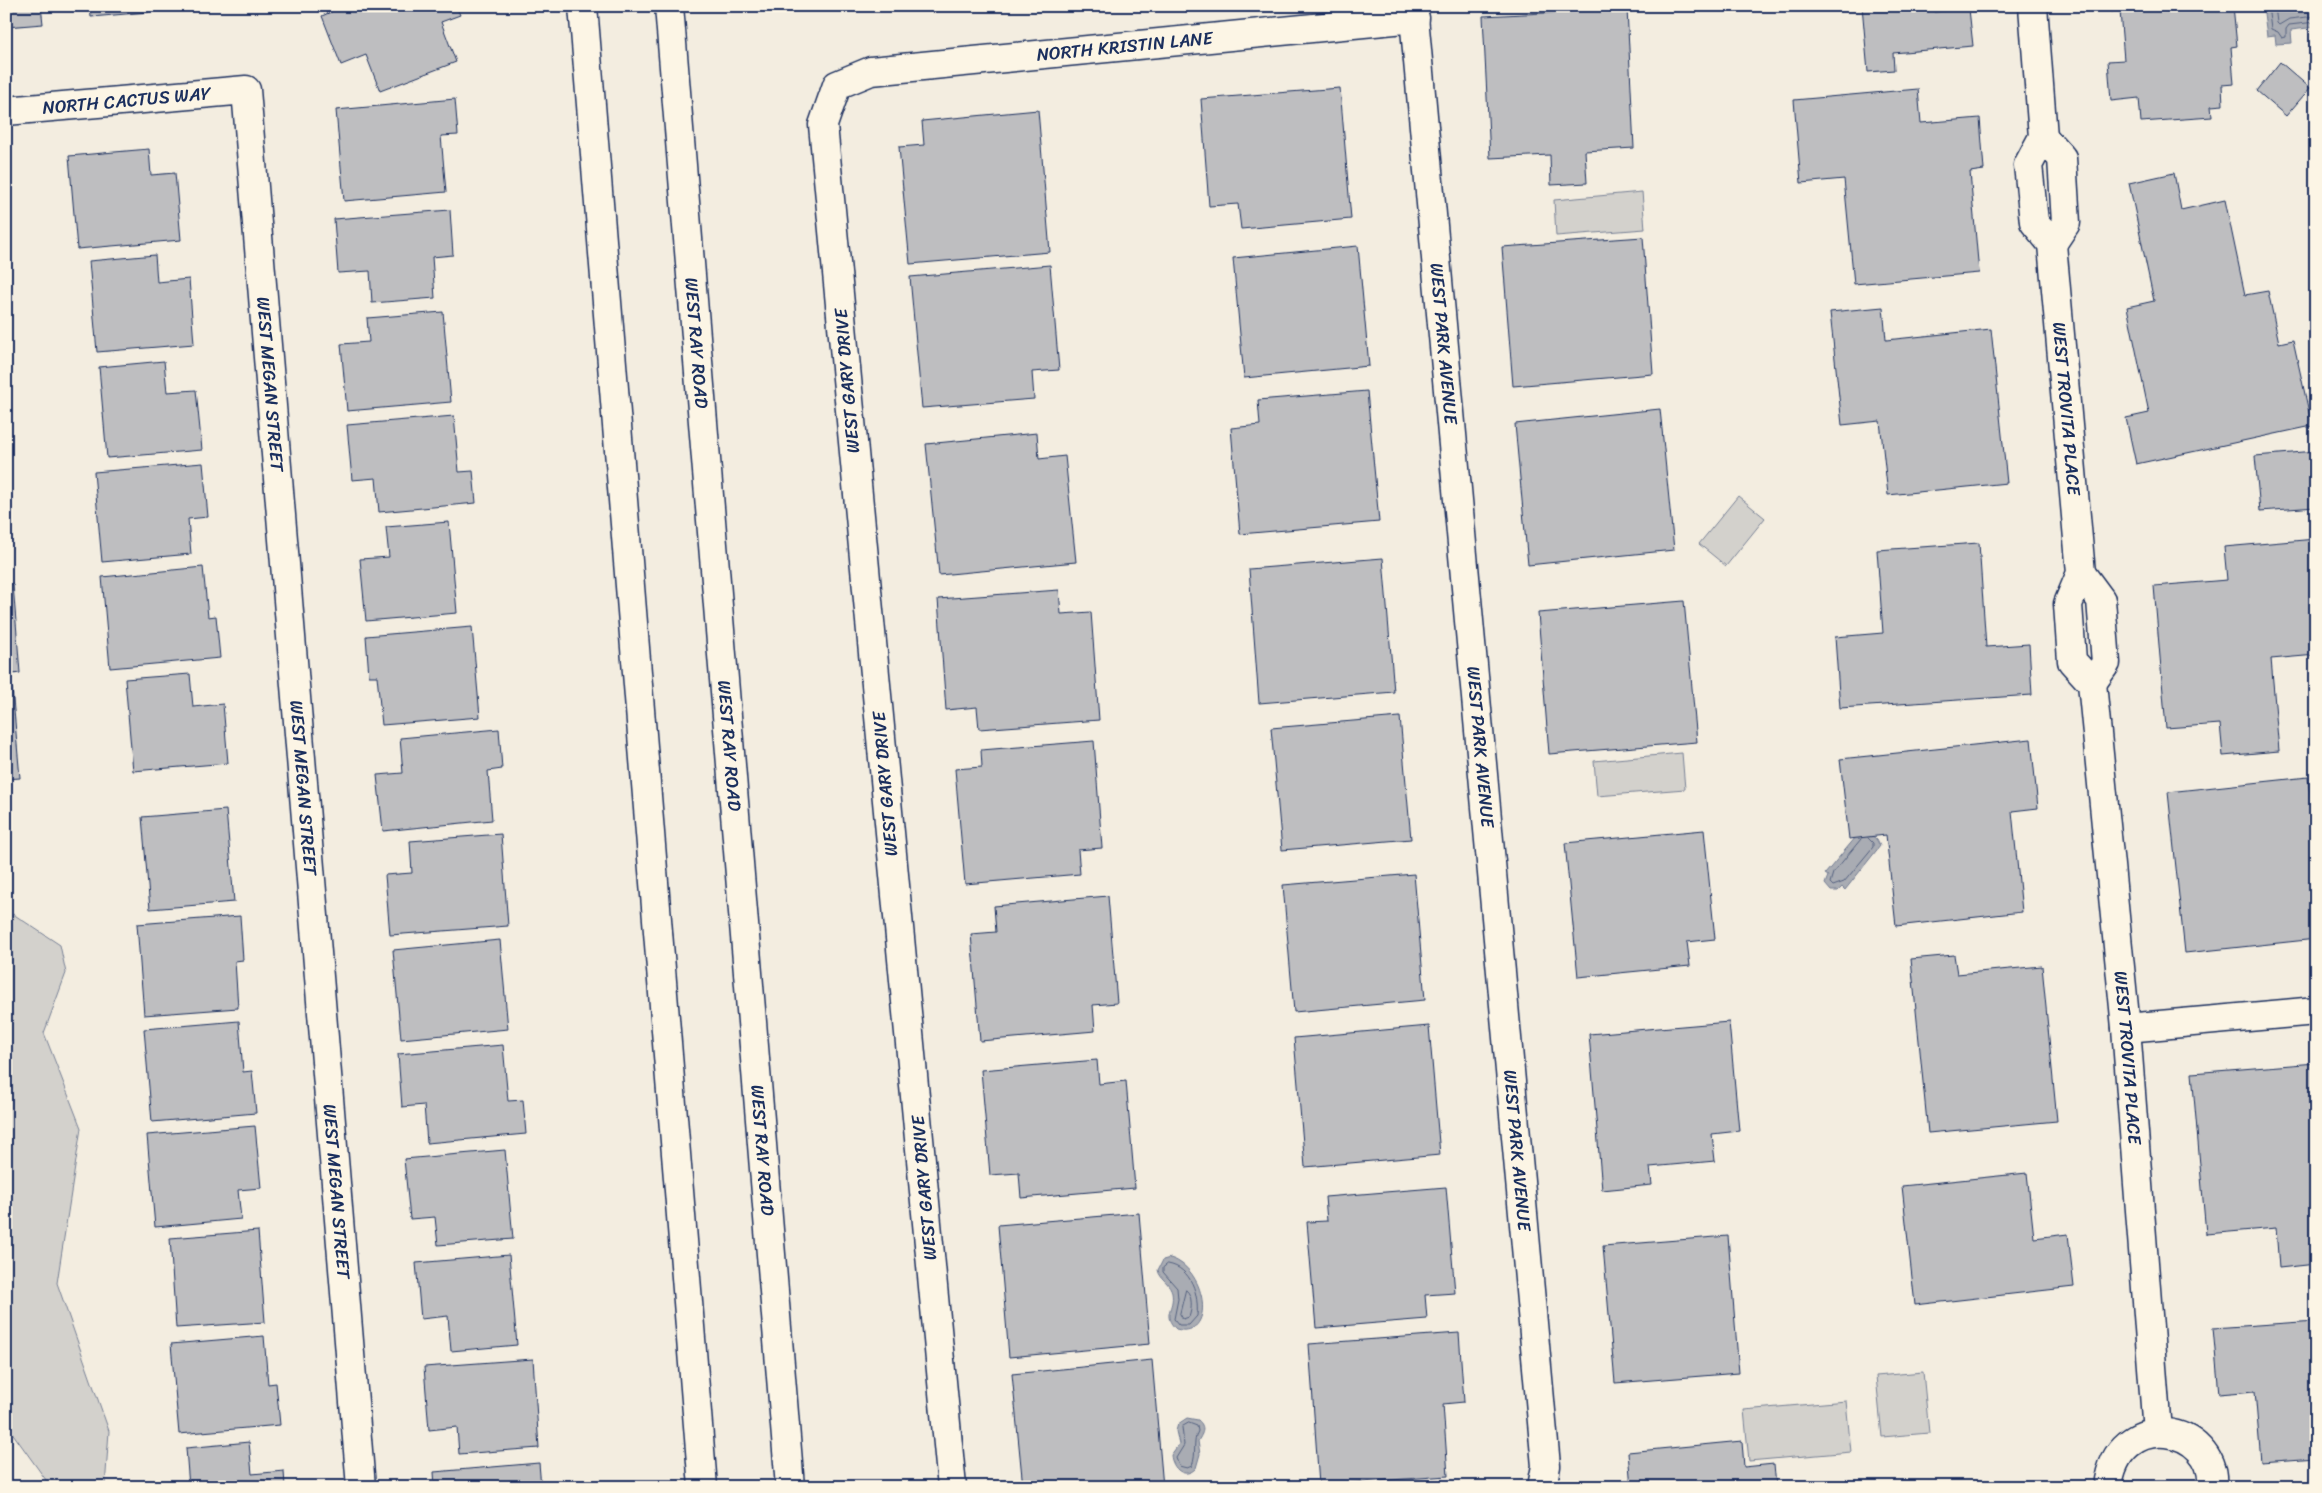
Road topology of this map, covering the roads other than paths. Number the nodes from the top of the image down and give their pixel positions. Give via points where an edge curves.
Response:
1 (582, 6) edge
2 (668, 6) edge
3 (2033, 6) edge
4 (1414, 12) edge
5 (837, 84) joint
6 (246, 90) joint
7 (6, 111) edge
8 (2316, 1011) edge
9 (2126, 1028) junction
10 (2157, 1432) junction
11 (361, 1487) edge
12 (703, 1487) edge
13 (790, 1487) edge
14 (952, 1487) edge
15 (1542, 1487) edge
16 (2108, 1487) edge
17 (2212, 1487) edge

1 - 12 street
2 - 13 street, WEST RAY ROAD
3 - 9 street, WEST TROVITA PLACE via 2043,137 2062,158 2066,223 2052,244 2081,573 2068,604 2072,661 2092,683
4 - 5 street, NORTH KRISTIN LANE via 871,71
4 - 15 street, WEST PARK AVENUE via 1546,1466
5 - 14 street, WEST GARY DRIVE via 823,125
6 - 7 street, NORTH CACTUS WAY
6 - 11 street, WEST MEGAN STREET
8 - 9 street
9 - 10 street, WEST TROVITA PLACE
10 - 16 street via 2142,1435 2128,1443 2116,1456
10 - 17 street via 2174,1434 2201,1452 2209,1466

